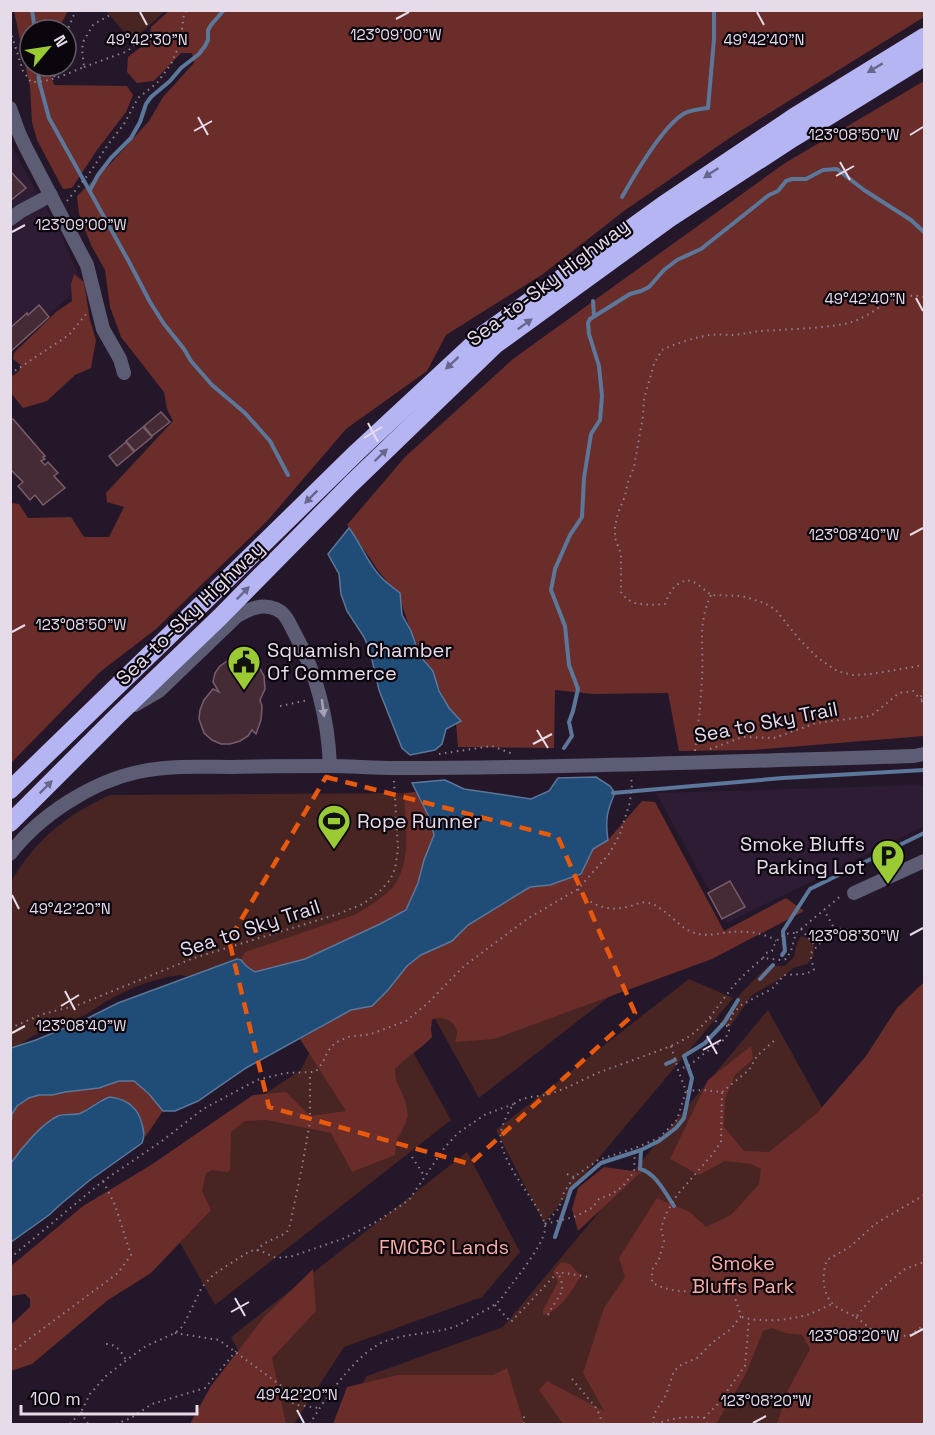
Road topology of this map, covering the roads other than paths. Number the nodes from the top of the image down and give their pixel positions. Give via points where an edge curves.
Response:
1 (924, 37) edge
2 (924, 57) edge
3 (10, 108) edge
4 (51, 195) junction
5 (16, 215) edge
6 (124, 373) dead end
7 (118, 715) junction
8 (924, 754) edge
9 (330, 766) junction
10 (10, 790) edge
11 (10, 823) edge
12 (10, 854) edge
13 (924, 861) edge
14 (854, 893) road end

1 -> 10 highway, Sea-to-Sky Highway via 794,117 663,205 484,334 357,452
7 -> 2 highway, Sea-to-Sky Highway via 495,345 670,218
3 - 4 street
4 - 5 street
4 - 6 street via 87,265 103,329
7 -> 9 street via 159,691 237,616 252,608 276,609 287,618 313,669
11 -> 7 highway, Sea-to-Sky Highway
8 - 9 street via 630,765
9 - 12 street via 140,771 112,779 69,801 31,831
13 - 14 street

